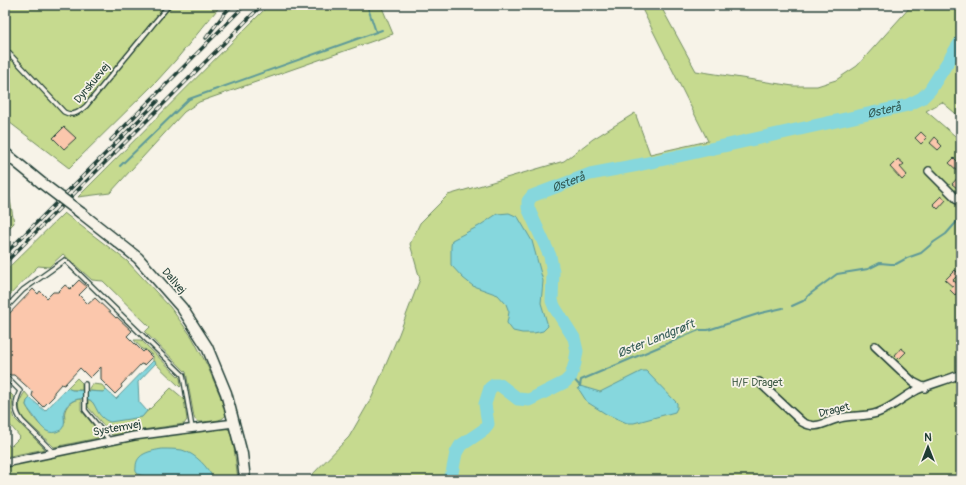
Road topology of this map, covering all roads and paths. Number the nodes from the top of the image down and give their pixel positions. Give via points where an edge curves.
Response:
1 (169, 5) edge
2 (5, 49) edge
3 (5, 153) edge
4 (929, 171) dead end
5 (961, 203) edge
6 (5, 310) edge
7 (875, 346) dead end
8 (961, 374) edge
9 (5, 376) edge
10 (759, 382) dead end
11 (85, 384) dead end
12 (925, 388) junction
13 (234, 423) junction
14 (192, 428) junction
15 (110, 441) junction
16 (53, 452) junction
17 (5, 463) edge
18 (245, 480) edge

1 - 2 lane, Dyrskuevej via 86,106 74,114 64,112
3 - 13 street, Dallvej, bridge via 138,258 182,308 207,347 226,393
4 - 5 street
6 - 14 lane via 23,290 65,260 183,374
7 - 12 street via 913,382
8 - 12 street, Draget
9 - 16 lane via 20,391 16,404 18,416
10 - 12 street, Draget via 802,422 812,426 840,417 878,413
11 - 15 lane via 85,410
13 - 14 street, Systemvej
13 - 18 street, Dallvej
14 - 15 street, Systemvej
15 - 16 street, Systemvej
16 - 17 street, Systemvej

